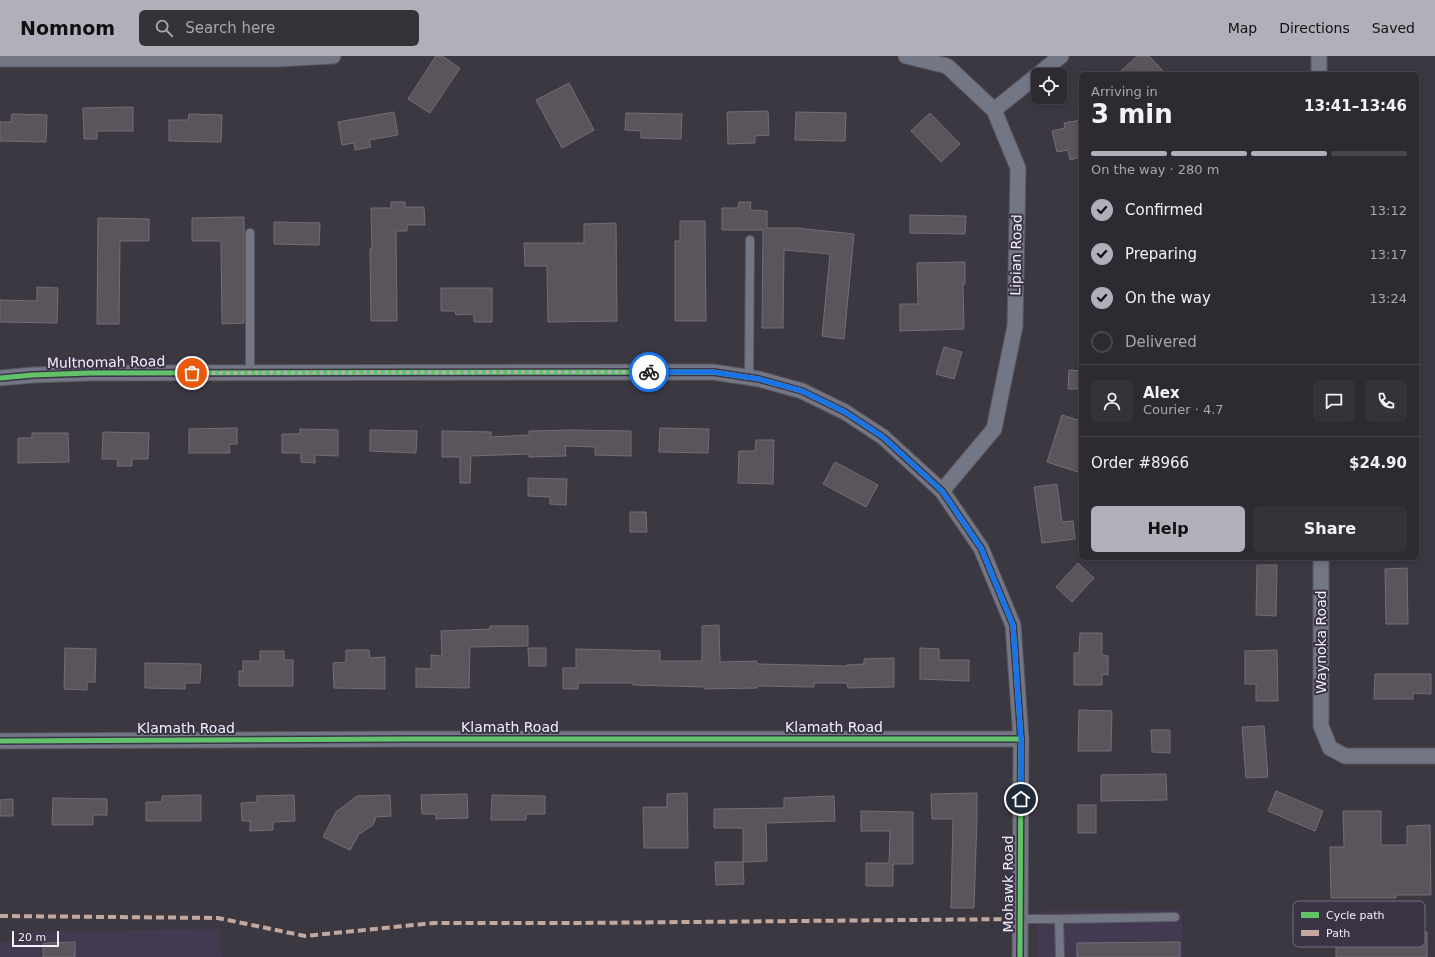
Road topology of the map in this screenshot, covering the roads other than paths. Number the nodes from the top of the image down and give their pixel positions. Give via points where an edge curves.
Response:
1 (333, 56) edge
2 (906, 56) edge
3 (1061, 56) edge
4 (1319, 56) edge
5 (0, 60) edge
6 (1319, 72) edge
7 (994, 110) junction
8 (250, 233) dead end
9 (750, 240) dead end
10 (250, 373) junction
11 (749, 377) junction
12 (0, 378) edge
13 (942, 491) junction
14 (1320, 560) edge
15 (1021, 739) junction
16 (0, 741) edge
17 (1435, 756) edge
18 (1175, 917) dead end
19 (1059, 918) junction
20 (1020, 919) junction
21 (1020, 957) edge
22 (1060, 957) edge

1 - 5 street via 278,60
2 - 7 street, Lipian Road via 947,66
3 - 7 street
4 - 6 street
7 - 13 street, Lipian Road via 1018,168 1015,326 994,429
8 - 10 lane
9 - 11 lane
10 - 11 street, Multnomah Road via 713,372
10 - 12 street, Multnomah Road via 90,373
11 - 13 street, Multnomah Road via 802,391 845,412 883,437
13 - 15 street, Multnomah Road via 981,548 1013,625
14 - 17 street, Waynoka Road via 1321,726 1330,748 1345,756
15 - 16 street, Klamath Road
15 - 20 street, Mohawk Road
18 - 19 lane
19 - 20 lane
19 - 22 lane
20 - 21 street, Mohawk Road

